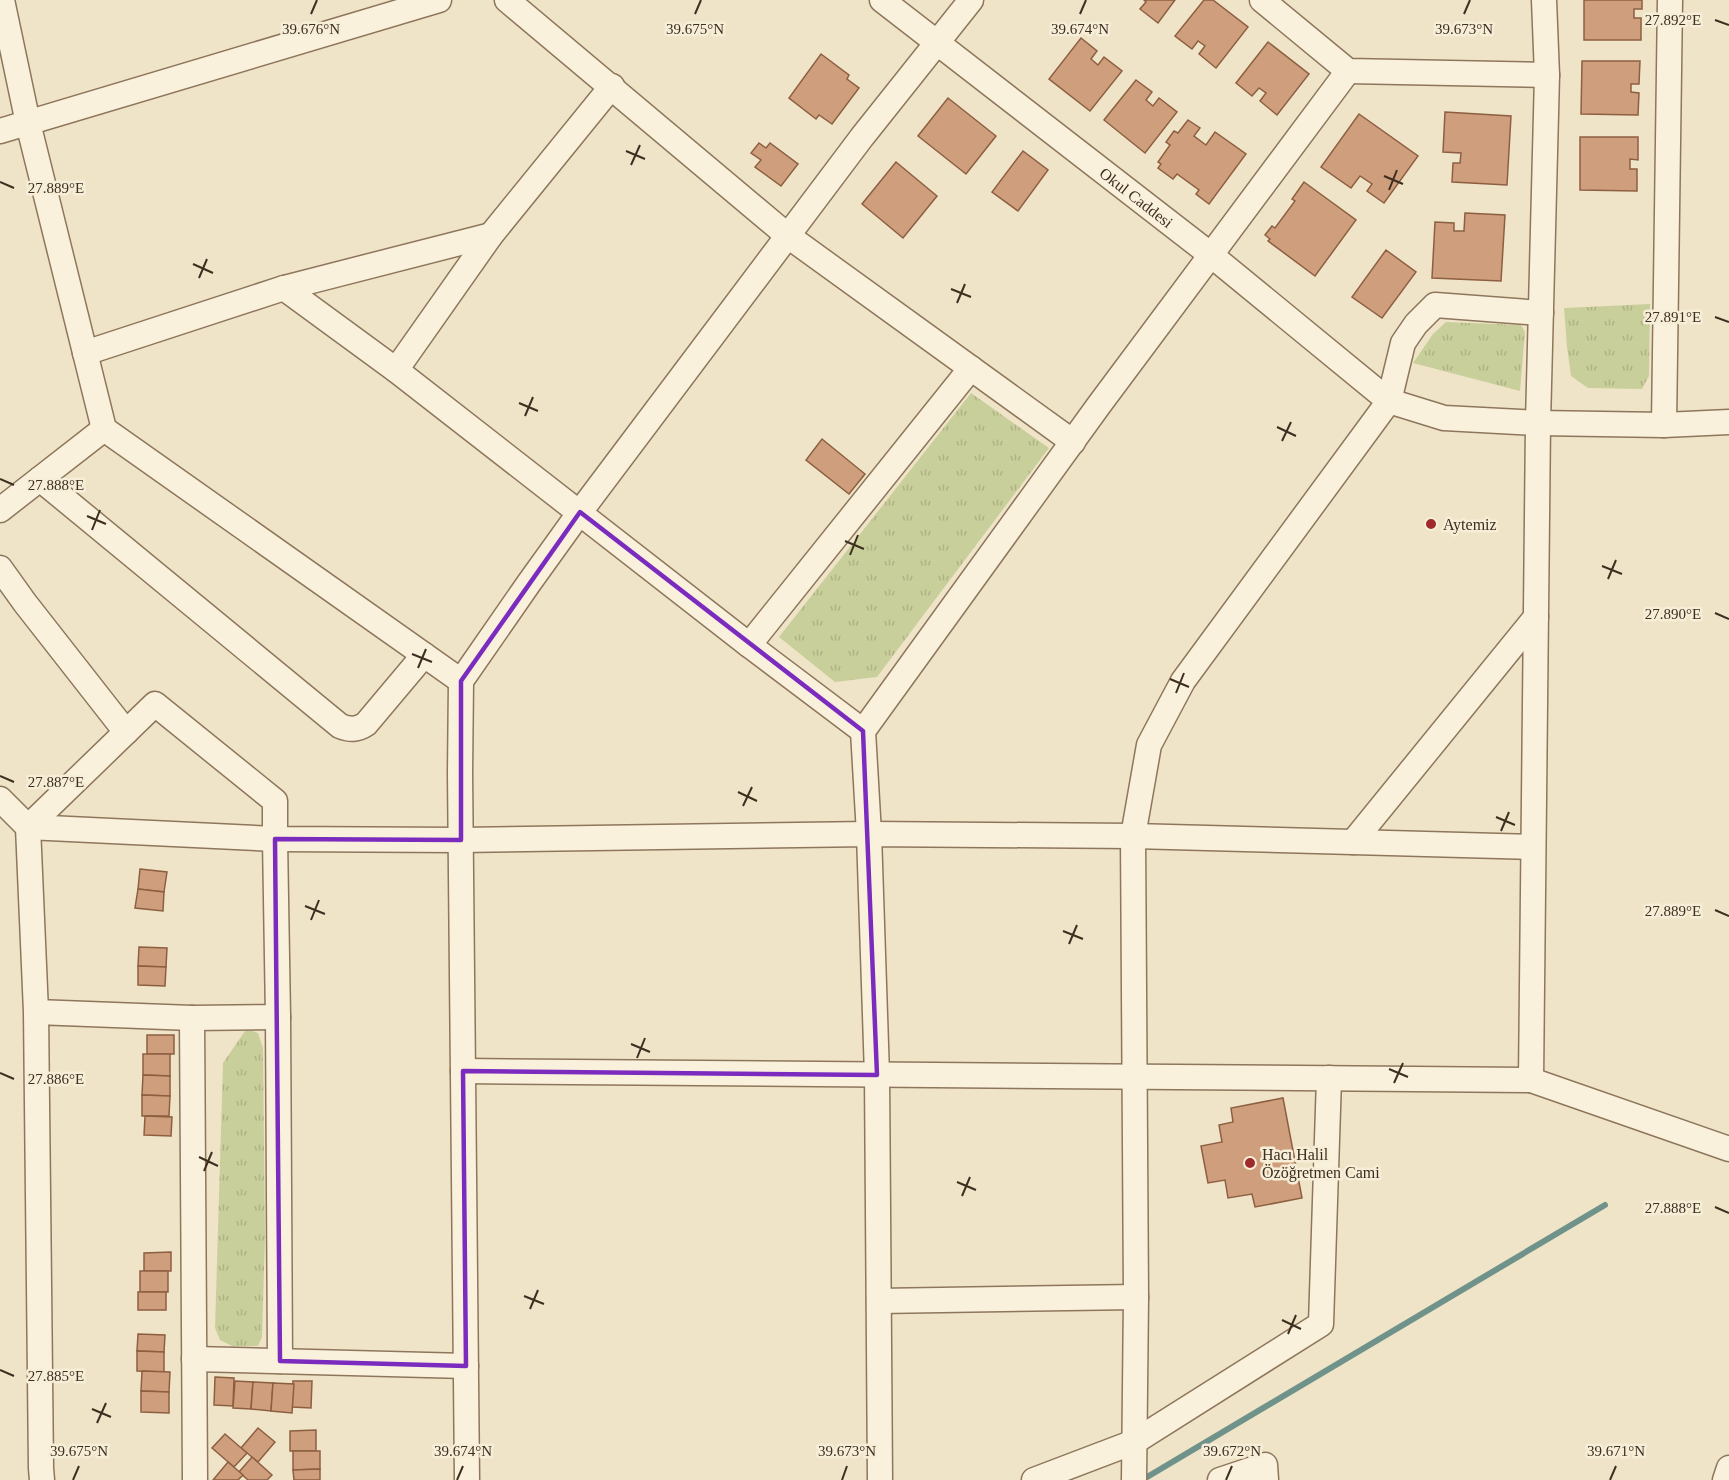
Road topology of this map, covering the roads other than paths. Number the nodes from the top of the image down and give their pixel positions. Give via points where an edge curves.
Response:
1 (2, 0) edge
2 (439, 0) edge
3 (507, 0) edge
4 (882, 0) edge
5 (971, 0) edge
6 (1262, 0) edge
7 (1544, 0) edge
8 (1670, 0) edge
9 (937, 43) junction
10 (1348, 71) junction
11 (1547, 75) junction
12 (612, 86) junction
13 (28, 123) junction
14 (0, 131) edge
15 (491, 235) junction
16 (788, 236) junction
17 (1211, 255) junction
18 (284, 288) junction
19 (1541, 313) junction
20 (85, 353) junction
21 (971, 368) junction
22 (396, 370) junction
23 (1389, 401) junction
24 (1729, 422) edge
25 (1538, 423) junction
26 (1664, 425) junction
27 (104, 429) junction
28 (1073, 442) junction
29 (40, 479) junction
30 (0, 510) edge
31 (580, 512) junction
32 (0, 568) edge
33 (1536, 617) junction
34 (749, 645) junction
35 (424, 655) junction
36 (461, 681) junction
37 (863, 730) junction
38 (126, 732) junction
39 (0, 799) edge
40 (28, 827) junction
41 (869, 834) junction
42 (1133, 836) junction
43 (275, 839) junction
44 (461, 840) junction
45 (1353, 842) junction
46 (1533, 847) junction
47 (36, 1012) junction
48 (279, 1017) junction
49 (192, 1018) junction
50 (463, 1071) junction
51 (877, 1075) junction
52 (1135, 1077) junction
53 (1329, 1078) junction
54 (1531, 1080) junction
55 (1729, 1149) edge
56 (1136, 1297) junction
57 (879, 1301) junction
58 (194, 1359) junction
59 (280, 1361) junction
60 (466, 1366) junction
61 (1134, 1462) edge
62 (1729, 1468) edge
63 (42, 1480) edge
64 (195, 1480) edge
65 (467, 1480) edge
66 (880, 1480) edge
67 (1034, 1480) edge
68 (1220, 1480) edge
69 (1266, 1480) edge
70 (1725, 1480) edge

1 - 13 street
2 - 13 street
3 - 12 street
4 - 9 street, Okul Caddesi
5 - 9 street
6 - 10 street
7 - 11 street
8 - 26 street
9 - 16 street
9 - 17 street, Okul Caddesi
10 - 11 street
10 - 17 street
11 - 19 street
12 - 15 street
12 - 16 street
13 - 14 street
13 - 20 street
15 - 18 street
15 - 22 street
16 - 21 street
16 - 31 street
17 - 23 street, Okul Caddesi
17 - 28 street
18 - 20 street
18 - 22 street
19 - 23 street via 1435,306 1403,343
19 - 25 street
20 - 27 street
21 - 28 street
21 - 34 street
22 - 31 street
23 - 25 street via 1444,418
23 - 42 street via 1183,681 1149,745
24 - 26 street
25 - 26 street
25 - 33 street
27 - 29 street
27 - 35 street
28 - 37 street
29 - 30 street
29 - 35 street via 340,726 355,729 366,724
31 - 34 street
31 - 36 street
32 - 38 street
33 - 45 street
33 - 46 street
34 - 37 street
35 - 36 street
36 - 44 street
37 - 41 street
38 - 40 street
38 - 43 street via 155,704 275,801
39 - 40 street
40 - 43 street
40 - 47 street
41 - 42 street
41 - 44 street
41 - 51 street
42 - 45 street
42 - 52 street
43 - 44 street
43 - 48 street
44 - 50 street
45 - 46 street
46 - 54 street
47 - 49 street
47 - 63 street
48 - 49 street
48 - 59 street
49 - 58 street
50 - 51 street
50 - 60 street
51 - 52 street
51 - 57 street
52 - 53 street
52 - 56 street
53 - 54 street
53 - 61 street via 1321,1324
54 - 55 street
56 - 57 street
56 - 61 street
57 - 66 street
58 - 59 street
58 - 64 street
59 - 60 street
60 - 65 street
61 - 67 street
62 - 70 street
68 - 69 street via 1265,1465

